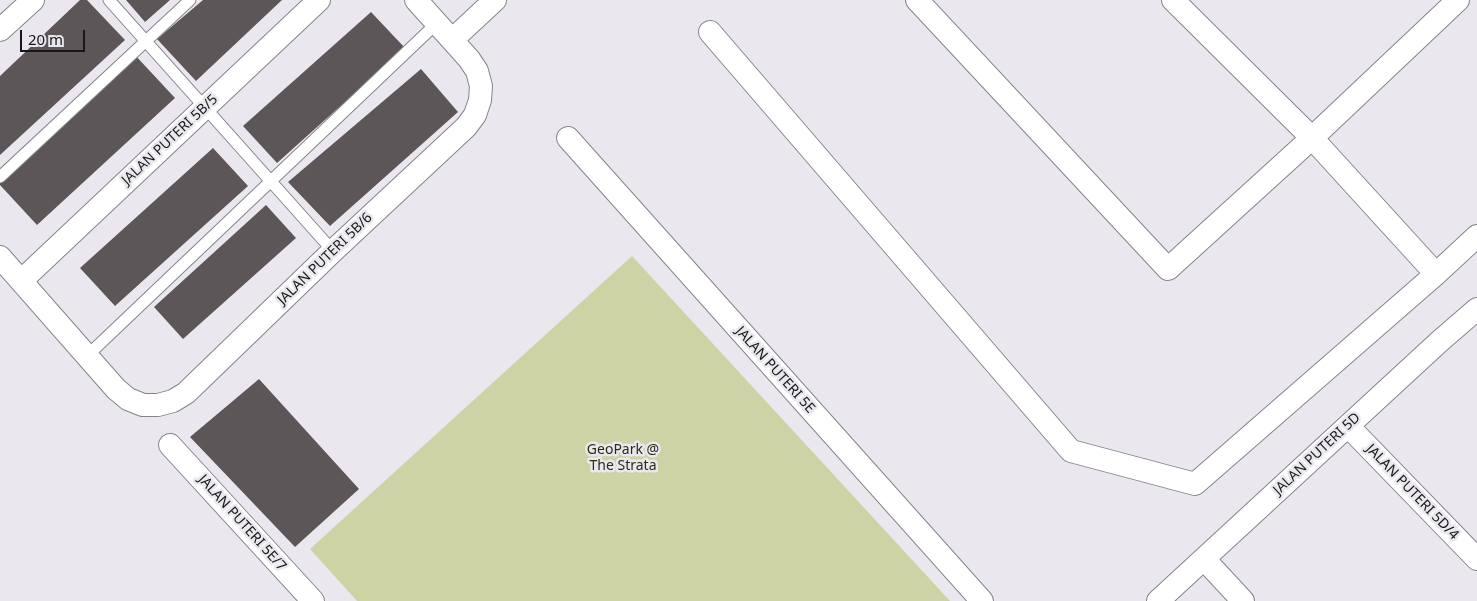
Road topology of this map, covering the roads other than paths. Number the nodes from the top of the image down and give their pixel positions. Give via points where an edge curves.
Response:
1 (33, 0) edge
2 (109, 0) edge
3 (190, 0) edge
4 (319, 0) edge
5 (416, 0) edge
6 (495, 0) edge
7 (917, 0) edge
8 (1173, 0) edge
9 (1458, 0) edge
10 (436, 23) junction
11 (0, 30) edge
12 (710, 32) dead end
13 (452, 40) junction
14 (146, 41) junction
15 (205, 108) junction
16 (568, 138) dead end
17 (1312, 138) junction
18 (0, 177) edge
19 (271, 181) junction
20 (1477, 236) edge
21 (333, 250) junction
22 (0, 257) edge
23 (1436, 274) junction
24 (21, 280) junction
25 (1477, 309) edge
26 (88, 355) junction
27 (1348, 426) junction
28 (170, 445) dead end
29 (1204, 559) junction
30 (1477, 559) edge
31 (313, 601) edge
32 (982, 601) edge
33 (1158, 601) edge
34 (1243, 601) edge

1 - 11 street
2 - 14 lane
3 - 14 lane
4 - 15 street, JALAN PUTERI 5B/5
5 - 10 street
6 - 13 street
7 - 17 street via 1168,269
8 - 17 street
9 - 17 street
10 - 13 street
10 - 19 lane
12 - 23 street via 1071,451 1195,484
13 - 21 street, JALAN PUTERI 5B/6 via 477,71 481,86 475,115
14 - 15 lane
14 - 18 lane
15 - 19 lane
15 - 24 street, JALAN PUTERI 5B/5
16 - 32 street, JALAN PUTERI 5E
17 - 23 street
19 - 21 lane
19 - 26 lane
20 - 23 street
21 - 26 street, JALAN PUTERI 5B/6 via 186,393 173,401 143,405 128,399
22 - 24 street
24 - 26 street
25 - 27 street, JALAN PUTERI 5D
27 - 29 street, JALAN PUTERI 5D
27 - 30 street, JALAN PUTERI 5D/4
28 - 31 street, JALAN PUTERI 5E/7
29 - 33 street, JALAN PUTERI 5D
29 - 34 street

